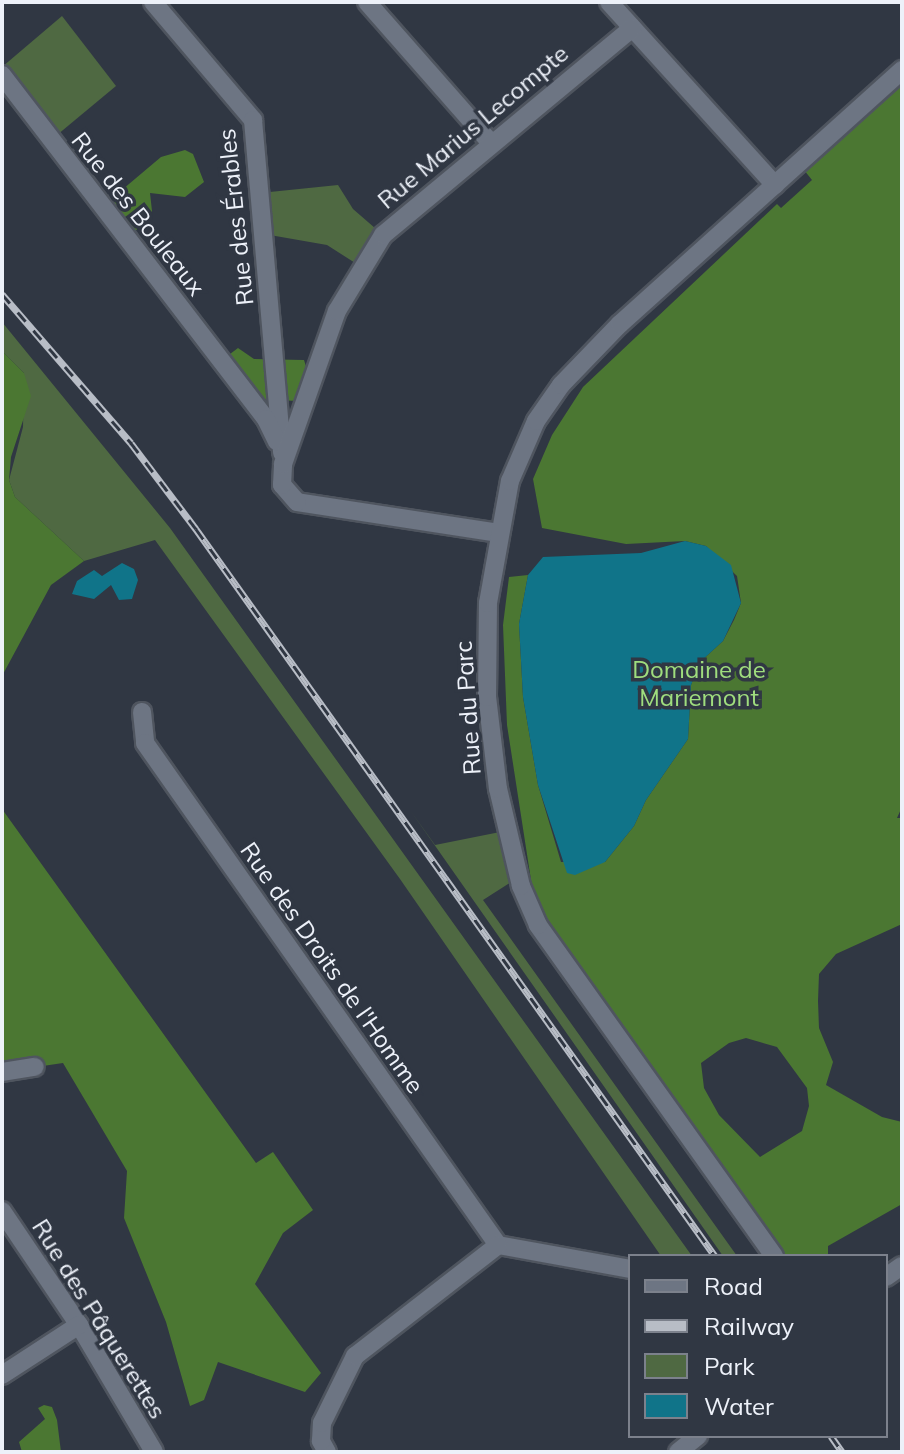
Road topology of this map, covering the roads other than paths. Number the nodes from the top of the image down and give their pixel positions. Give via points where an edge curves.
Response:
1 (153, 2) edge
2 (367, 2) edge
3 (609, 2) edge
4 (632, 28) junction
5 (902, 70) edge
6 (2, 75) edge
7 (489, 141) junction
8 (775, 185) junction
9 (283, 464) junction
10 (499, 533) junction
11 (142, 712) dead end
12 (35, 1067) dead end
13 (2, 1072) edge
14 (2, 1211) edge
15 (498, 1245) junction
16 (773, 1254) edge
17 (628, 1269) edge
18 (79, 1325) junction
19 (2, 1375) edge
20 (696, 1438) edge
21 (154, 1452) edge
22 (327, 1452) edge
23 (678, 1452) edge

1 - 9 street, Rue des Érables via 253,120
2 - 7 street
3 - 4 street
4 - 7 street, Rue Marius Lecompte
4 - 8 street
5 - 8 street, Rue du Parc
6 - 9 street, Rue des Bouleaux via 266,419
7 - 9 street, Rue Marius Lecompte via 383,235 337,311
8 - 10 street, Rue du Parc via 620,324 561,385 518,460
9 - 10 street, Rue des Bouleaux via 282,485 297,502
10 - 16 street, Rue du Parc via 488,603 487,697 505,831 521,886 566,967
11 - 15 street, Rue des Droits de l'Homme via 145,743
12 - 13 street
14 - 18 street, Rue des Pâquerettes
15 - 17 street
15 - 22 street via 355,1356 322,1423
18 - 19 street
18 - 21 street, Rue des Pâquerettes
20 - 23 street

